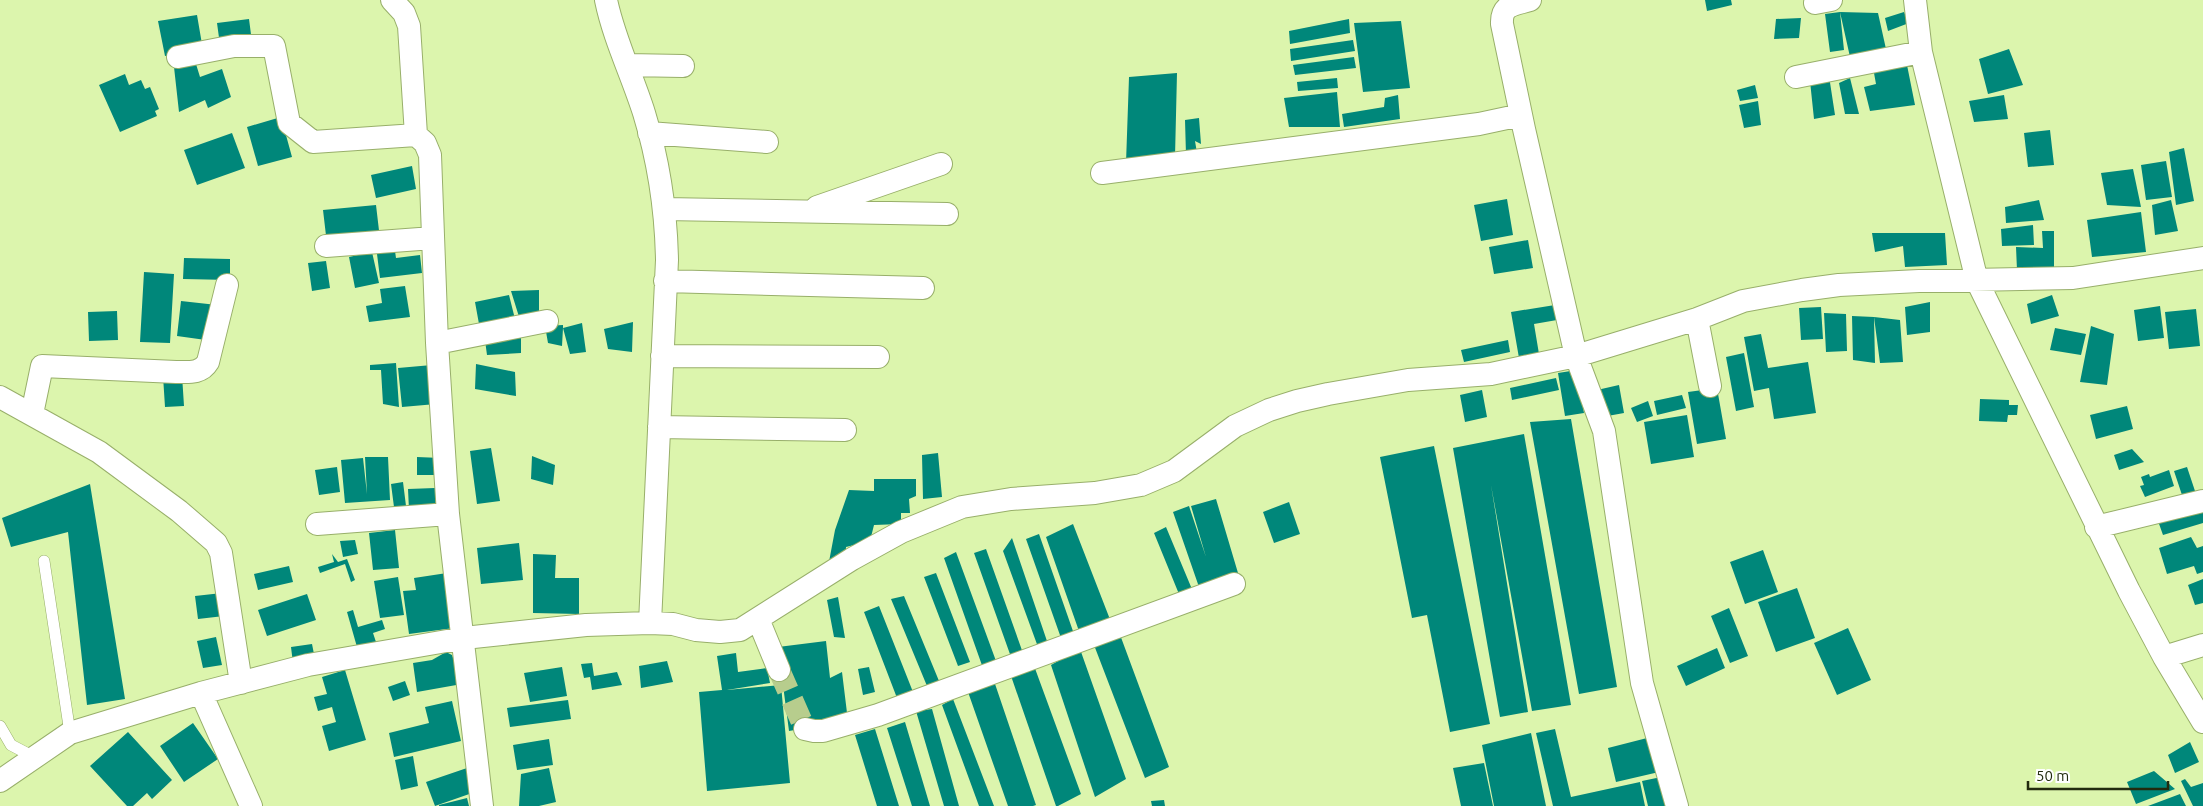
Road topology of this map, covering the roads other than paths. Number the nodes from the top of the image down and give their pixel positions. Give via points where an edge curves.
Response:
1 (392, 0) edge
2 (606, 0) edge
3 (1530, 0) edge
4 (1915, 0) edge
5 (1921, 52) junction
6 (178, 57) dead end
7 (627, 65) junction
8 (683, 66) dead end
9 (1796, 77) dead end
10 (1521, 115) junction
11 (650, 133) junction
12 (416, 135) junction
13 (767, 142) dead end
14 (941, 164) dead end
15 (1102, 173) dead end
16 (665, 210) junction
17 (802, 212) junction
18 (947, 214) dead end
19 (433, 238) junction
20 (326, 246) dead end
21 (2203, 258) edge
22 (1977, 281) junction
23 (666, 282) junction
24 (227, 285) dead end
25 (922, 288) dead end
26 (1697, 319) junction
27 (546, 321) dead end
28 (437, 343) junction
29 (662, 356) junction
30 (1576, 356) junction
31 (878, 357) dead end
32 (1710, 386) dead end
33 (0, 397) edge
34 (32, 414) junction
35 (659, 427) junction
36 (844, 430) dead end
37 (2203, 501) edge
38 (448, 514) junction
39 (317, 524) dead end
40 (2096, 527) junction
41 (44, 561) dead end
42 (1234, 584) dead end
43 (758, 619) junction
44 (650, 623) junction
45 (464, 638) junction
46 (2203, 645) edge
47 (2164, 658) junction
48 (779, 670) tunnel mouth
49 (240, 682) junction
50 (202, 693) junction
51 (2203, 722) edge
52 (0, 726) edge
53 (806, 728) dead end
54 (70, 732) junction
55 (34, 757) junction
56 (0, 781) edge
57 (251, 806) edge
58 (482, 806) edge
59 (1677, 806) edge

1 - 12 street via 404,13 409,26
2 - 7 street
3 - 10 street via 1502,12
4 - 5 street
5 - 9 street
5 - 22 street
6 - 12 street via 234,46 274,46 289,123 305,138 320,142
7 - 8 street
7 - 11 street
10 - 15 street via 1479,124
10 - 30 street
11 - 13 street
11 - 16 street
12 - 19 street via 426,143 430,156
14 - 17 street
16 - 17 street
16 - 23 street
17 - 18 street
19 - 20 street
19 - 28 street
21 - 22 street via 2073,278
22 - 26 street via 1839,285 1802,290 1743,300
22 - 40 street
23 - 25 street
23 - 29 street
24 - 34 street via 208,362 202,369 176,372 42,366
26 - 30 street
26 - 32 street
27 - 28 street
28 - 38 street
29 - 31 street
29 - 35 street
30 - 43 street via 1491,374 1408,380 1328,394 1268,410 1235,426 1174,471 1141,485 962,507 901,532
30 - 59 street via 1604,431 1642,683
33 - 34 street
34 - 49 street via 100,452 216,544
35 - 36 street
35 - 44 street
37 - 40 street
38 - 39 street
38 - 45 street
40 - 47 street
41 - 54 lane
42 - 53 street via 878,715 824,731
43 - 44 street via 740,630 720,632
43 - 48 street
44 - 45 street via 586,625
45 - 49 street via 308,665
45 - 58 street
46 - 47 street
47 - 51 street
49 - 50 street
50 - 54 street
50 - 57 street
52 - 55 lane via 11,745
54 - 55 street
55 - 56 street

